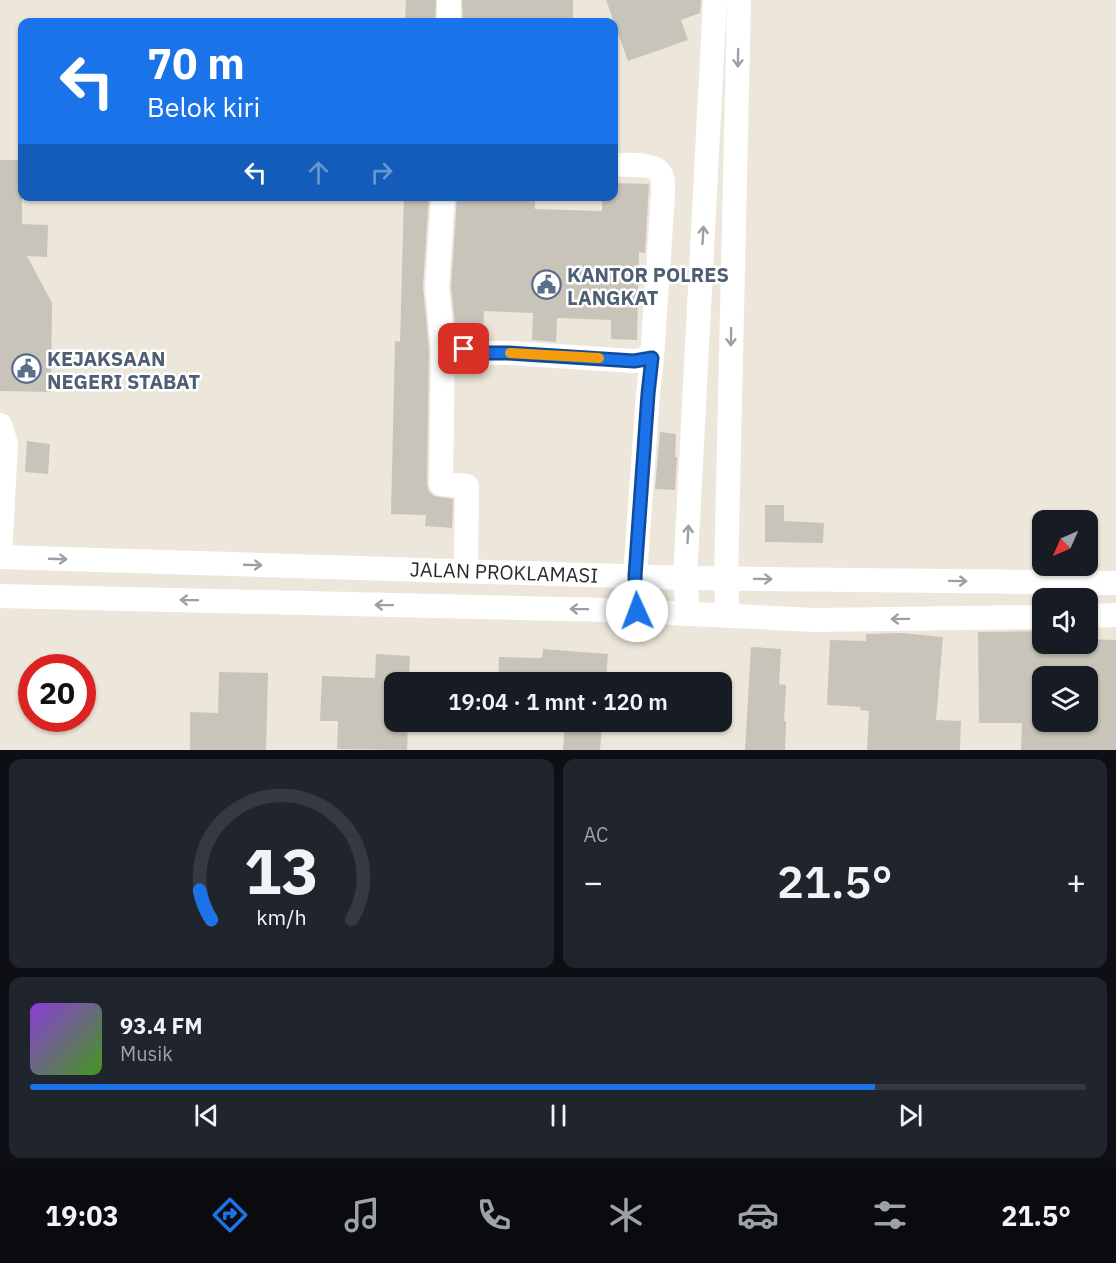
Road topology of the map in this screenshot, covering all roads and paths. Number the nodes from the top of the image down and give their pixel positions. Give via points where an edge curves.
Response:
1 (715, 0) edge
2 (739, 0) edge
3 (618, 165) edge
4 (443, 201) edge
5 (443, 350) junction
6 (652, 358) junction
7 (0, 425) edge
8 (0, 557) edge
9 (466, 571) junction
10 (635, 576) junction
11 (686, 578) junction
12 (726, 579) junction
13 (1116, 583) edge
14 (0, 596) edge
15 (637, 611) junction
16 (688, 614) junction
17 (1116, 615) edge
18 (728, 616) junction
19 (1098, 616) edge
20 (1032, 617) edge

11 -> 1 street
2 -> 12 street
3 - 6 street via 648,166 658,169 663,177
4 - 5 street via 437,287
5 - 6 street via 634,361
5 - 9 street via 441,484 467,486
6 - 10 street
7 - 8 street via 6,443
8 -> 9 street, JALAN PROKLAMASI
9 - 10 street, JALAN PROKLAMASI
10 - 11 street, JALAN PROKLAMASI
10 - 15 street
11 - 12 street, JALAN PROKLAMASI
11 - 16 street
12 -> 13 street, JALAN PROKLAMASI
12 - 18 street
15 -> 14 street, JALAN PROKLAMASI
15 - 16 street, JALAN PROKLAMASI
16 - 18 street, JALAN PROKLAMASI
17 - 19 street
20 -> 18 street, JALAN PROKLAMASI via 814,620

